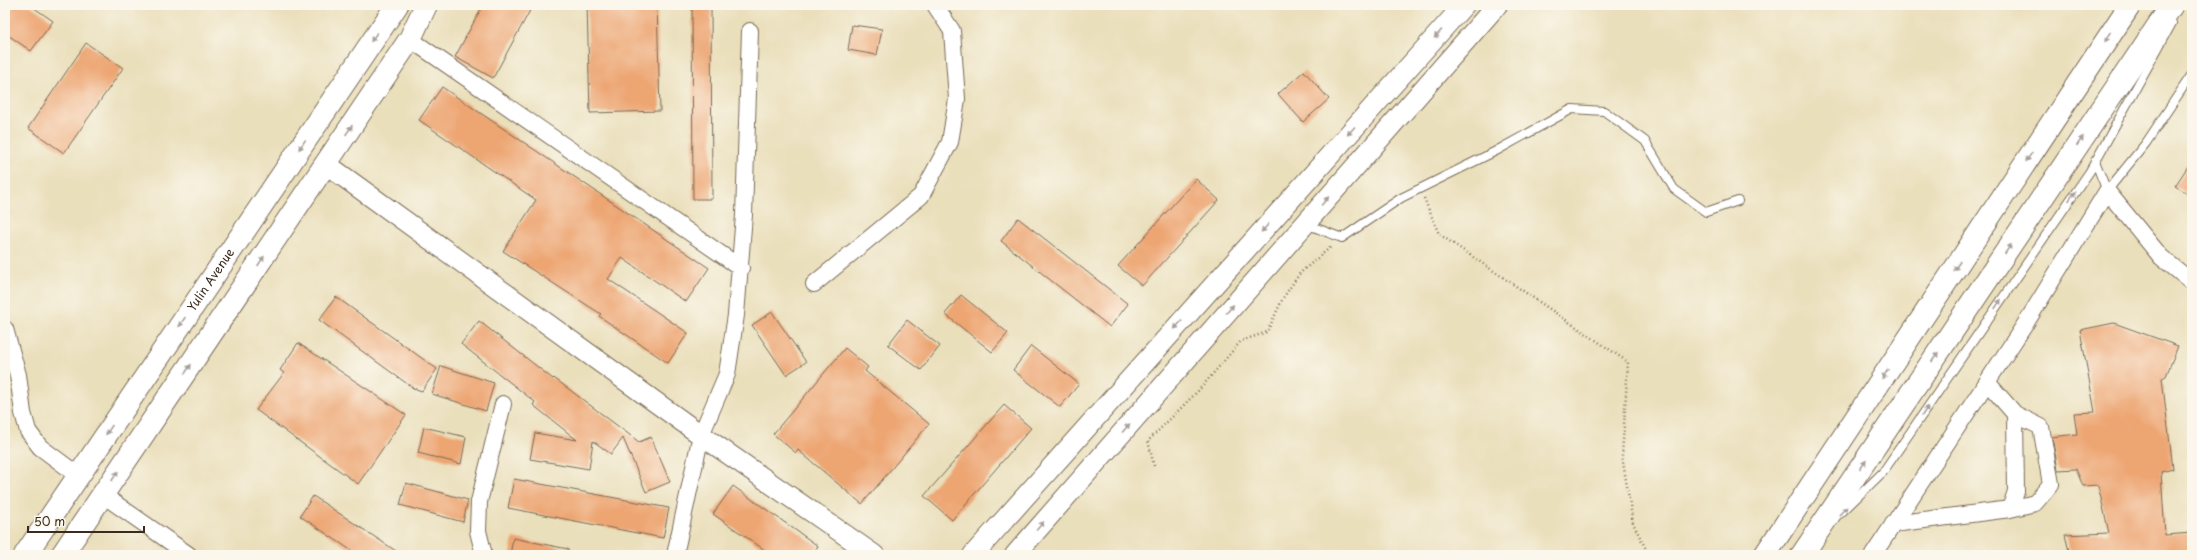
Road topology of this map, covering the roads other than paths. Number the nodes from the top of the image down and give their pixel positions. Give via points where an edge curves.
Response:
1 (397, 5) edge
2 (426, 5) edge
3 (935, 5) edge
4 (1464, 5) edge
5 (1497, 5) edge
6 (2130, 5) edge
7 (2173, 12) edge
8 (750, 31) dead end
9 (410, 39) junction
10 (2192, 74) edge
11 (1385, 94) junction
12 (1404, 111) junction
13 (2095, 161) junction
14 (326, 164) junction
15 (2107, 191) junction
16 (1738, 201) dead end
17 (1305, 224) junction
18 (741, 268) junction
19 (2192, 282) edge
20 (814, 284) dead end
21 (5, 329) edge
22 (1987, 382) junction
23 (503, 404) dead end
24 (2015, 414) junction
25 (701, 435) junction
26 (79, 476) junction
27 (103, 495) junction
28 (2010, 509) junction
29 (1893, 524) junction
30 (1804, 552) edge
31 (25, 555) edge
32 (62, 555) edge
33 (189, 555) edge
34 (484, 555) edge
35 (675, 555) edge
36 (874, 555) edge
37 (973, 555) edge
38 (1015, 555) edge
39 (1765, 555) edge
40 (1873, 555) edge

1 -> 26 highway, Yulin Avenue
2 - 9 highway
3 - 20 street via 952,31 957,99 950,142 922,196
4 -> 11 street
5 - 12 street
6 -> 39 highway
7 - 13 lane
30 -> 7 highway
8 - 18 street
14 -> 9 highway
9 - 18 street
10 - 15 lane via 2146,143
11 - 12 street
11 -> 37 street
17 -> 12 street
13 - 15 lane
30 -> 13 lane via 1883,472
14 - 25 street
27 -> 14 highway
15 - 19 street via 2161,257
15 - 22 street
16 - 17 lane via 1706,212 1674,189 1645,141 1604,111 1572,109 1496,151 1401,198 1342,238
38 -> 17 street
18 - 25 street via 727,374
21 - 26 street via 18,375 28,431 40,447
22 - 24 street
22 - 29 street
23 - 34 street via 479,502 478,531
24 - 28 street via 2016,491
24 - 28 street via 2041,428 2051,484 2035,503
25 - 35 street
25 - 36 street
26 - 31 highway, Yulin Avenue
27 - 32 highway
27 - 33 street
28 - 29 street
29 - 40 street

